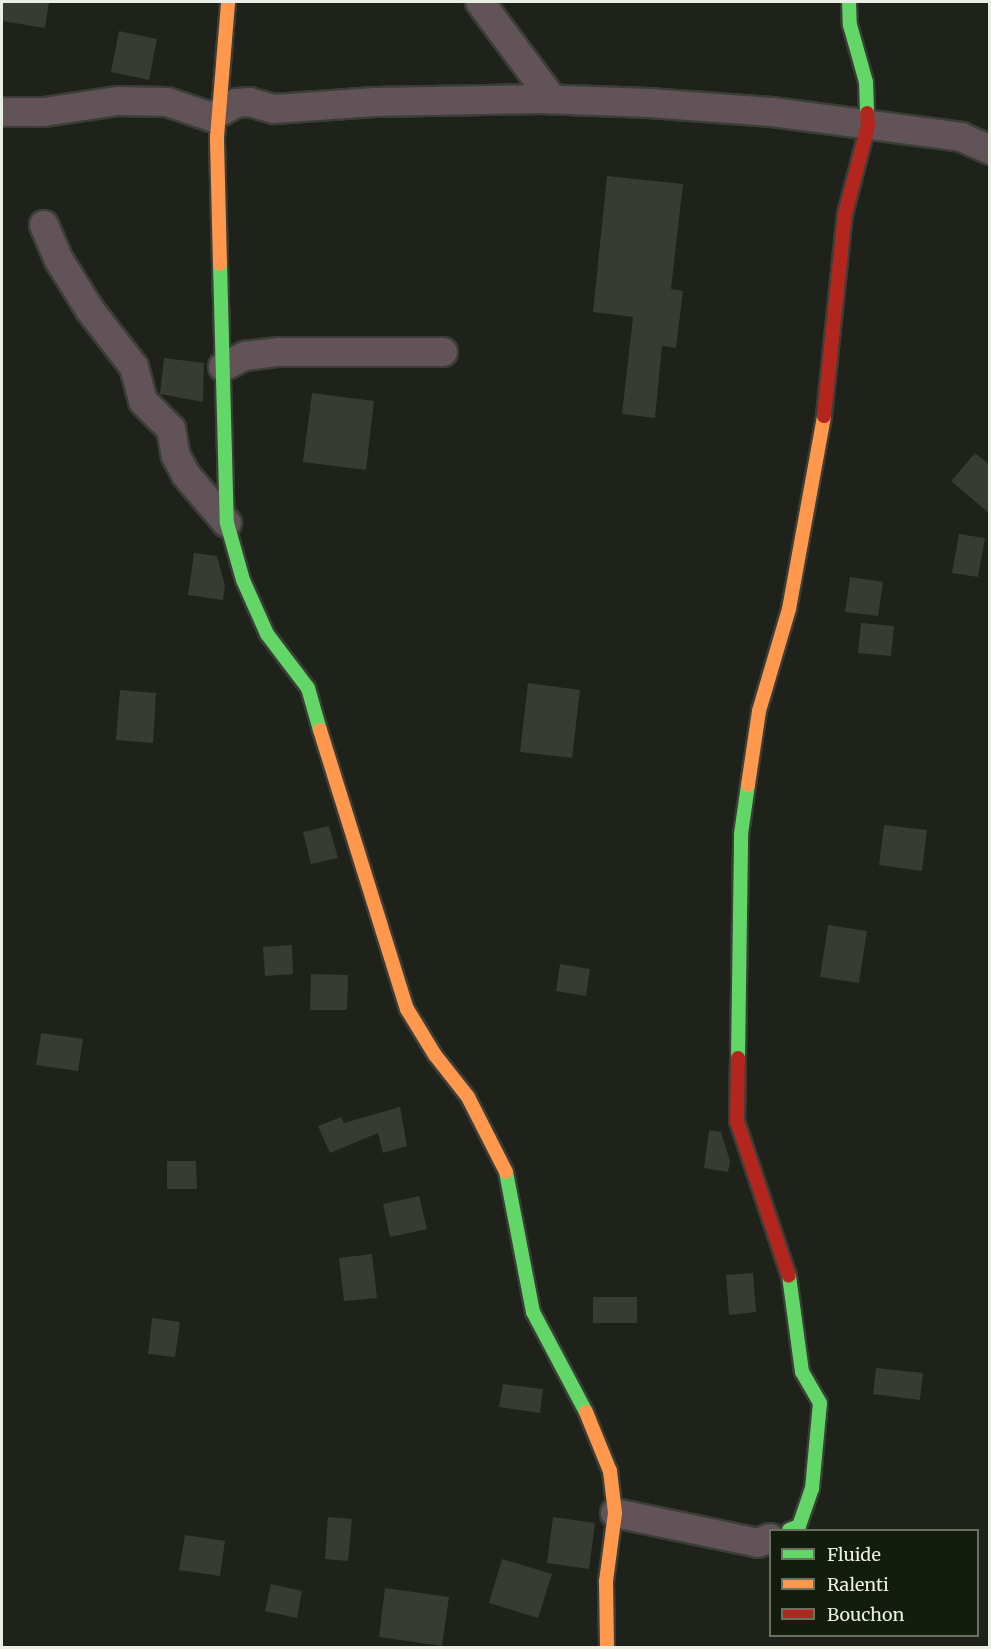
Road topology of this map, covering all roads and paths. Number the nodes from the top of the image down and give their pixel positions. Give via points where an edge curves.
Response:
1 (228, 2) edge
2 (480, 2) edge
3 (849, 2) edge
4 (552, 99) junction
5 (2, 112) edge
6 (219, 113) junction
7 (868, 126) junction
8 (990, 150) edge
9 (44, 225) dead end
10 (442, 351) dead end
11 (223, 367) junction
12 (226, 523) junction
13 (615, 1514) junction
14 (792, 1529) edge
15 (769, 1539) edge
16 (607, 1647) edge

1 - 6 street
2 - 4 street
3 - 7 street via 850,26 866,82
4 - 6 street via 375,102 274,110 249,102 236,103
4 - 7 street via 772,112
5 - 6 street via 44,112 118,101 167,102 211,117
6 - 11 street
7 - 8 street via 961,137
7 - 14 street via 845,214 823,425 789,609 759,711 741,834 737,1122 772,1232 788,1268 802,1372 820,1403 812,1489 799,1526
9 - 12 street via 59,260 90,310 134,367 143,400 171,429 176,456 186,475
10 - 11 street via 279,352 245,356
11 - 12 street
12 - 13 street via 243,579 267,634 308,688 407,1009 435,1055 468,1097 507,1174 533,1312 587,1413 610,1471
13 - 15 street via 758,1543
13 - 16 street via 606,1581

